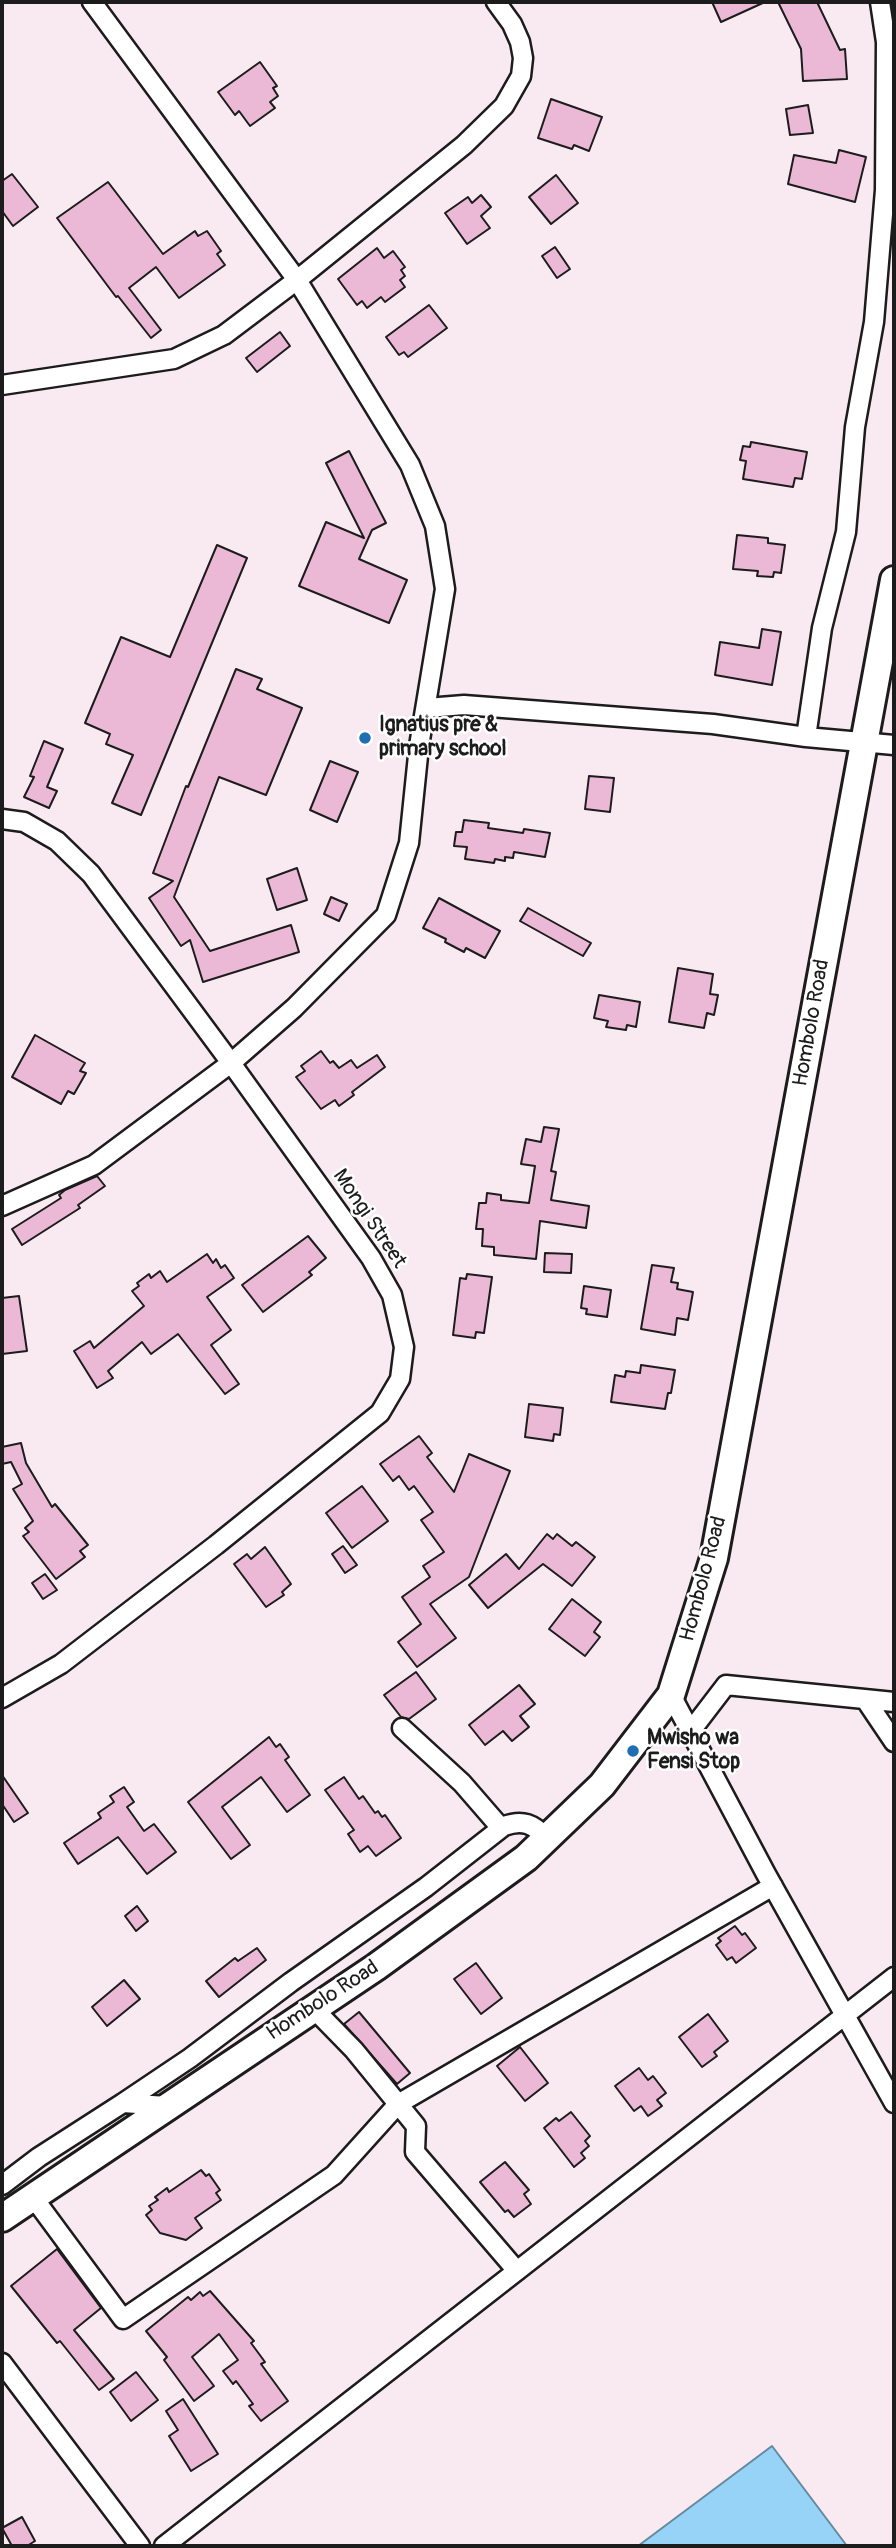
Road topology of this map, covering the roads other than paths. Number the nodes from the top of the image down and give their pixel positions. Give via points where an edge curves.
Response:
1 (92, 2) edge
2 (496, 2) edge
3 (880, 2) edge
4 (297, 280) junction
5 (3, 389) edge
6 (894, 580) edge
7 (427, 708) junction
8 (806, 737) junction
9 (863, 741) junction
10 (894, 745) edge
11 (2, 819) edge
12 (231, 1063) junction
13 (2, 1206) edge
14 (671, 1695) junction
15 (2, 1698) edge
16 (865, 1699) junction
17 (894, 1702) edge
18 (402, 1728) dead end
19 (690, 1732) junction
20 (894, 1742) edge
21 (501, 1828) junction
22 (547, 1838) junction
23 (773, 1886) junction
24 (894, 1978) edge
25 (313, 2008) junction
26 (845, 2015) junction
27 (123, 2103) junction
28 (894, 2103) edge
29 (398, 2104) junction
30 (166, 2106) junction
31 (2, 2185) edge
32 (33, 2197) junction
33 (2, 2218) edge
34 (517, 2271) junction
35 (2, 2363) edge
36 (140, 2546) edge
37 (164, 2546) edge

1 - 4 street
2 - 4 street via 512,24 523,58 521,76 504,106 464,145
3 - 8 street via 886,42 885,190 874,322 855,427 846,533 822,628
4 - 5 street via 223,335 174,359
4 - 7 street via 410,465 435,526 445,589
6 - 9 street, Hombolo Road
7 - 8 street via 464,705 713,724
7 - 12 street via 410,843 386,915
8 - 9 street
9 - 10 street
9 - 14 street, Hombolo Road via 714,1558
11 - 12 street, Mongi Street via 24,822 57,841 91,874
12 - 13 street via 94,1165
12 - 15 street, Mongi Street via 371,1258 392,1295 404,1347 400,1379 380,1413 337,1450 61,1664
14 - 19 street
14 - 22 street, Hombolo Road via 602,1785
16 - 17 street
16 - 19 street via 726,1685
16 - 20 street
18 - 21 street via 462,1783
19 - 23 street
21 - 22 street via 525,1822
21 - 27 street via 426,1887
22 - 25 street, Hombolo Road via 439,1923
23 - 26 street
23 - 29 street
24 - 26 street
25 - 29 street
25 - 30 street, Hombolo Road
26 - 28 street
26 - 34 street
27 - 30 street
27 - 31 street
29 - 32 street via 334,2175 123,2319
29 - 34 street via 416,2126 415,2152
30 - 32 street, Hombolo Road
32 - 33 street, Hombolo Road
34 - 37 street
35 - 36 street

